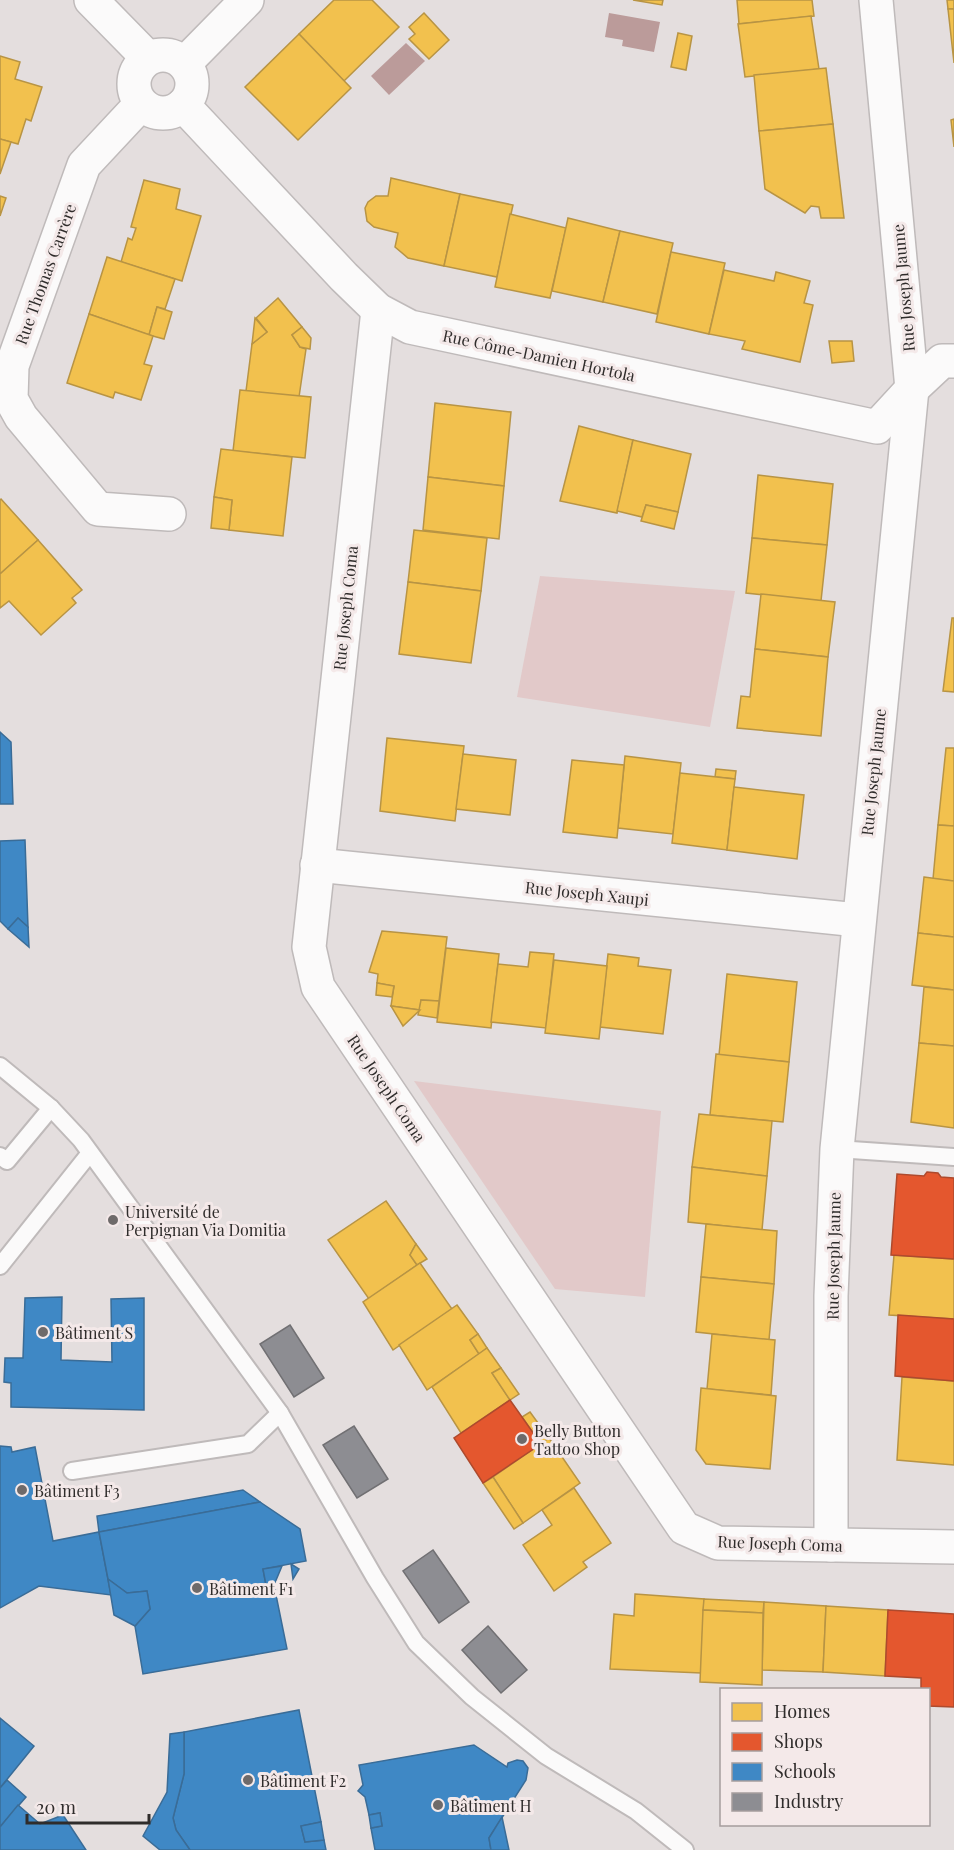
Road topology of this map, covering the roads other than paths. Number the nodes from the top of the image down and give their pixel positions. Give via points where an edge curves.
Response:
1 (91, 0) edge
2 (247, 0) edge
3 (876, 0) edge
4 (148, 58) junction
5 (185, 63) junction
6 (141, 104) junction
7 (183, 105) junction
8 (378, 310) junction
9 (954, 361) edge
10 (912, 388) junction
11 (169, 514) dead end
12 (317, 865) junction
13 (858, 920) junction
14 (0, 1066) edge
15 (51, 1108) junction
16 (837, 1149) junction
17 (90, 1153) junction
18 (0, 1156) edge
19 (954, 1157) edge
20 (0, 1266) edge
21 (280, 1413) junction
22 (72, 1471) dead end
23 (831, 1545) junction
24 (954, 1547) edge
25 (685, 1850) edge

1 - 4 street
2 - 5 street
3 - 10 street, Rue Joseph Jaume
4 - 5 street via 167,55
4 - 6 street via 138,67 134,80
5 - 7 street via 192,75 193,88
6 - 7 street via 165,113
6 - 11 street, Rue Thomas Carrère via 84,165 12,366 10,399 98,509
7 - 8 street, Rue Côme-Damien Hortola
8 - 10 street, Rue Côme-Damien Hortola via 410,327 877,427
8 - 12 street, Rue Joseph Coma
9 - 10 street, Rue Côme-Damien Hortola via 942,361
10 - 13 street, Rue Joseph Jaume
12 - 13 street, Rue Joseph Xaupi
12 - 23 street, Rue Joseph Coma via 309,947 318,987 684,1528 718,1544
13 - 16 street, Rue Joseph Jaume
14 - 15 lane
15 - 17 lane
15 - 18 lane via 7,1161
16 - 19 lane
16 - 23 street, Rue Joseph Jaume via 831,1296
17 - 20 lane
17 - 21 lane
21 - 22 lane via 248,1444
21 - 25 lane via 416,1643 472,1697 546,1756 636,1811
23 - 24 street, Rue Joseph Coma

